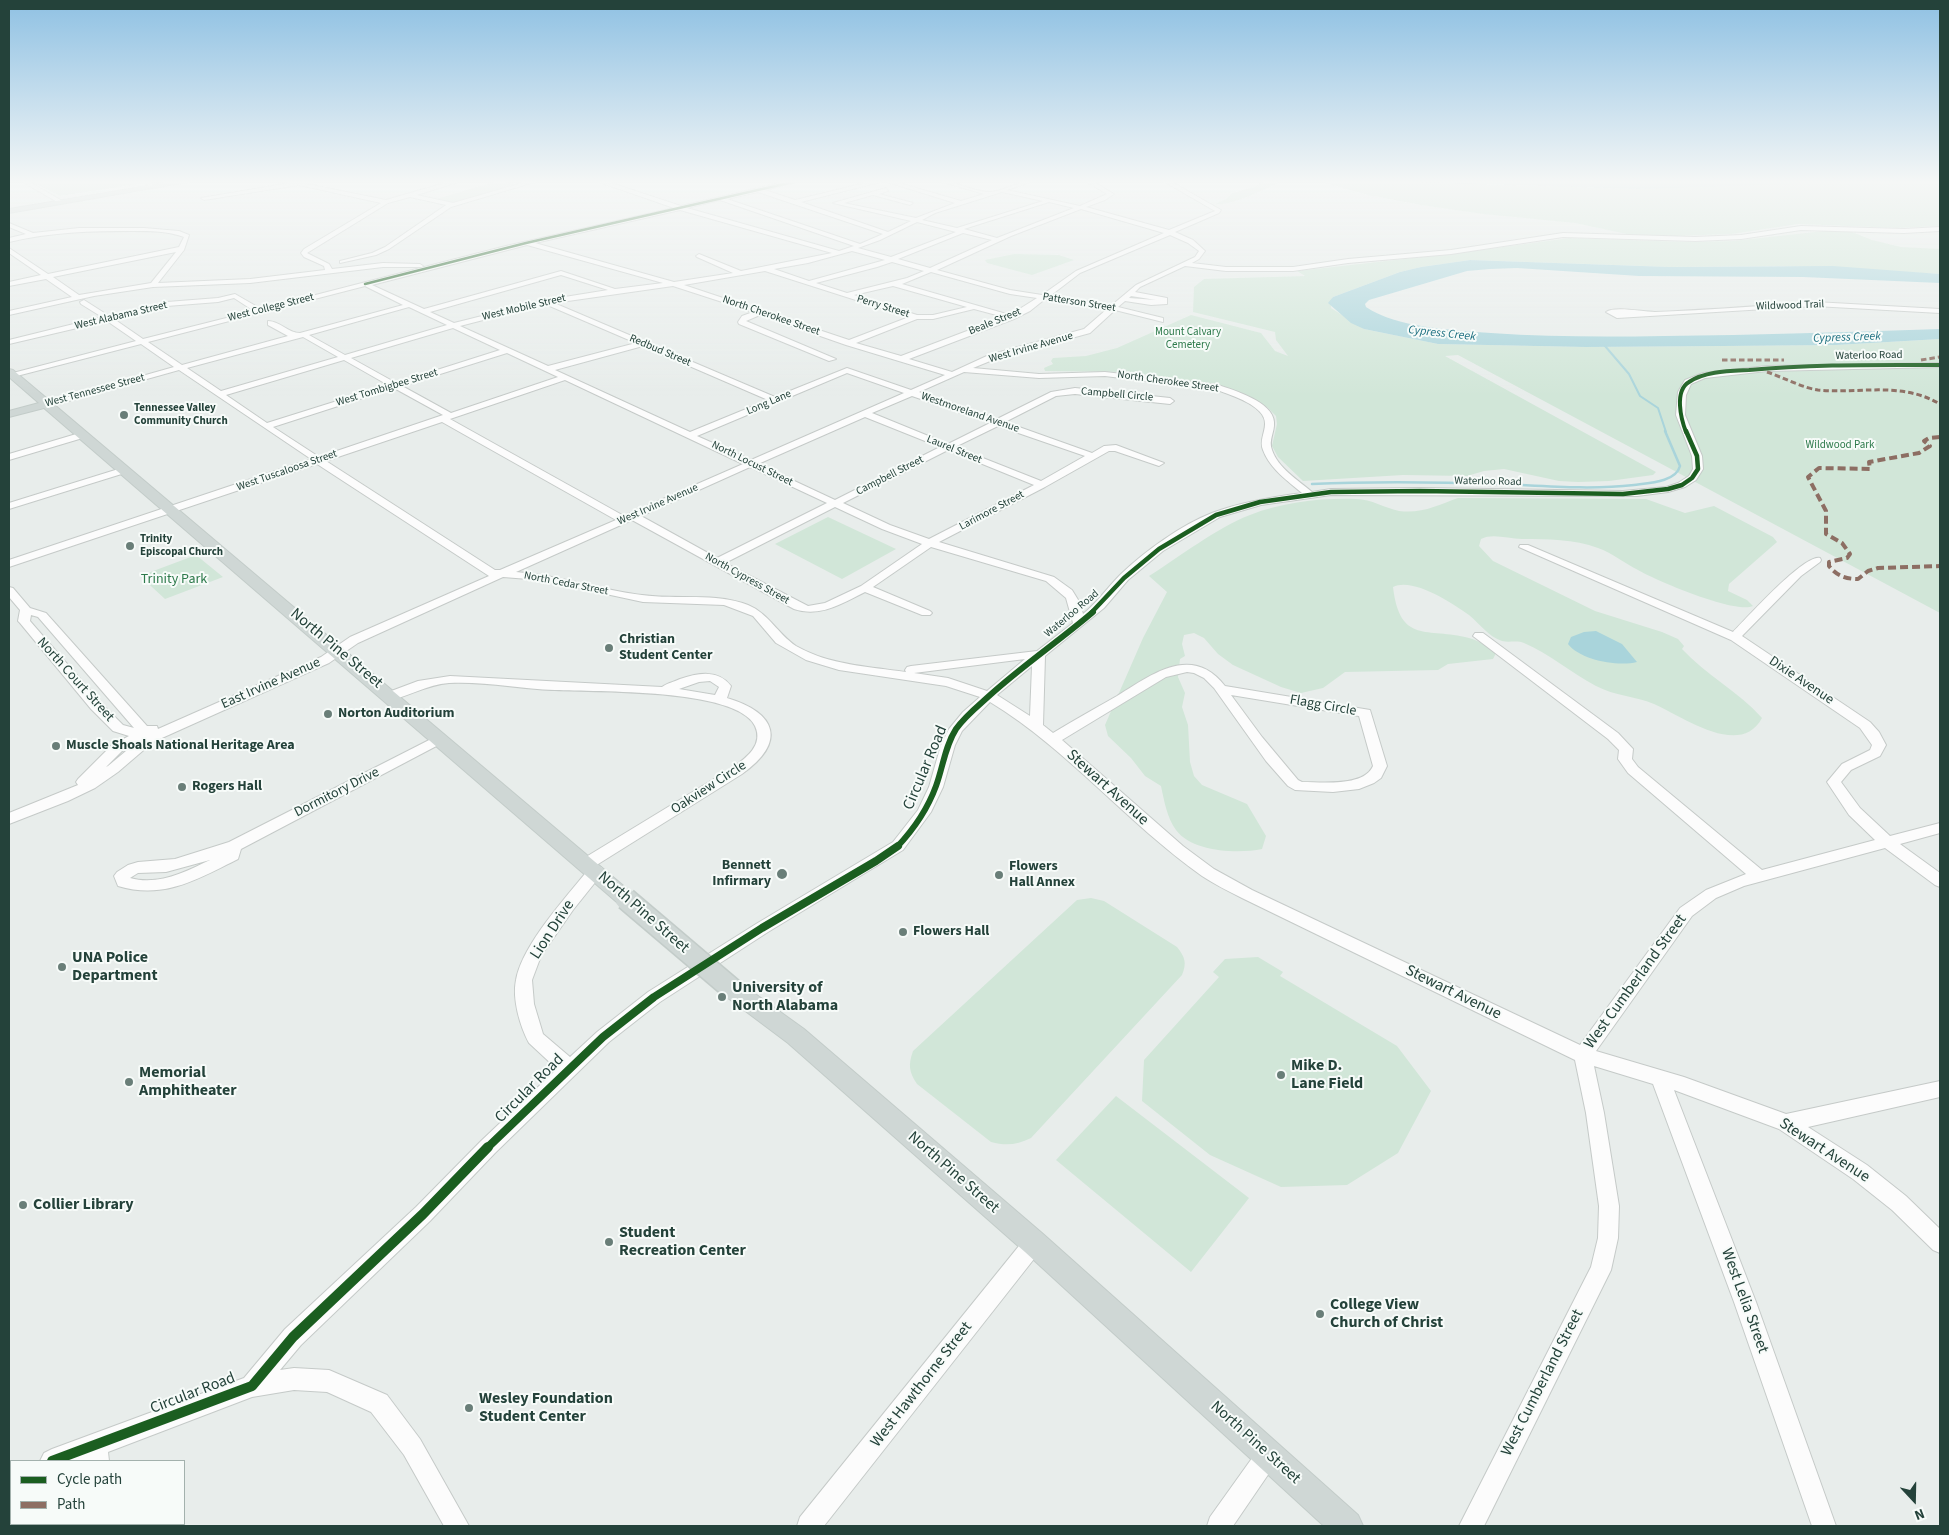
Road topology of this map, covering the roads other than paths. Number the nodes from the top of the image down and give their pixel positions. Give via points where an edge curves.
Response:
1 (11, 253) edge
2 (163, 253) edge
3 (178, 253) edge
4 (305, 253) edge
5 (373, 253) edge
6 (490, 253) edge
7 (558, 253) edge
8 (840, 253) edge
9 (873, 253) edge
10 (907, 253) edge
11 (970, 253) edge
12 (1123, 253) edge
13 (1201, 253) edge
14 (1445, 253) edge
15 (699, 256) dead end
16 (357, 258) junction
17 (892, 259) junction
18 (450, 262) junction
19 (1184, 264) junction
20 (383, 265) junction
21 (406, 265) junction
22 (328, 267) junction
23 (356, 268) junction
24 (428, 268) junction
25 (766, 269) junction
26 (930, 271) junction
27 (160, 273) junction
28 (740, 273) junction
29 (401, 275) junction
30 (45, 276) junction
31 (151, 276) dead end
32 (142, 279) dead end
33 (134, 282) dead end
34 (892, 283) junction
35 (9, 284) edge
36 (365, 284) junction
37 (675, 284) junction
38 (807, 284) junction
39 (153, 285) junction
40 (618, 291) junction
41 (846, 295) junction
42 (1043, 298) junction
43 (80, 300) junction
44 (546, 302) junction
45 (410, 305) junction
46 (974, 307) junction
47 (1114, 308) junction
48 (259, 311) junction
49 (425, 311) junction
50 (1940, 311) edge
51 (761, 312) junction
52 (9, 313) edge
53 (1640, 314) dead end
54 (916, 317) junction
55 (1011, 317) junction
56 (109, 318) junction
57 (1160, 320) dead end
58 (271, 323) dead end
59 (454, 326) junction
60 (292, 335) junction
61 (304, 335) junction
62 (9, 342) edge
63 (143, 342) junction
64 (849, 342) junction
65 (643, 344) junction
66 (508, 350) junction
67 (346, 358) junction
68 (832, 359) dead end
69 (901, 359) junction
70 (1940, 365) edge
71 (181, 368) junction
72 (548, 369) junction
73 (847, 370) joint
74 (963, 370) junction
75 (10, 374) edge
76 (954, 375) junction
77 (566, 378) junction
78 (396, 386) junction
79 (1063, 392) joint
80 (913, 393) junction
81 (221, 394) junction
82 (775, 400) junction
83 (1170, 401) dead end
84 (47, 404) junction
85 (9, 414) edge
86 (866, 414) junction
87 (446, 417) junction
88 (998, 422) junction
89 (266, 426) junction
90 (83, 435) junction
91 (691, 435) junction
92 (948, 447) junction
93 (1093, 456) junction
94 (9, 457) edge
95 (320, 460) junction
96 (1159, 463) dead end
97 (751, 464) junction
98 (124, 470) junction
99 (1042, 485) junction
100 (1309, 494) junction
101 (835, 504) junction
102 (9, 506) edge
103 (171, 510) junction
104 (628, 518) junction
105 (930, 543) junction
106 (1524, 547) dead end
107 (1816, 560) dead end
108 (718, 562) junction
109 (9, 564) edge
110 (500, 574) junction
111 (865, 588) junction
112 (10, 592) edge
113 (26, 610) junction
114 (926, 613) dead end
115 (1079, 624) junction
116 (1479, 636) dead end
117 (1735, 637) junction
118 (337, 650) junction
119 (1038, 654) junction
120 (891, 673) junction
121 (1221, 689) junction
122 (662, 690) junction
123 (391, 696) junction
124 (990, 696) junction
125 (115, 698) junction
126 (718, 700) junction
127 (96, 706) junction
128 (1036, 725) junction
129 (118, 728) junction
130 (145, 736) junction
131 (439, 739) junction
132 (1053, 739) junction
133 (103, 760) junction
134 (42, 804) junction
135 (9, 819) edge
136 (1940, 828) edge
137 (1888, 842) junction
138 (234, 851) junction
139 (591, 868) junction
140 (1758, 876) junction
141 (1940, 881) edge
142 (1584, 1056) junction
143 (570, 1069) junction
144 (1660, 1077) junction
145 (1940, 1089) edge
146 (1786, 1123) junction
147 (1034, 1243) junction
148 (1940, 1243) edge
149 (252, 1386) junction
150 (96, 1453) edge
151 (1268, 1455) junction
152 (58, 1460) edge
153 (457, 1526) edge
154 (809, 1526) edge
155 (1219, 1526) edge
156 (1346, 1526) edge
157 (1471, 1526) edge
158 (1824, 1526) edge

1 - 30 street, North Cedar Street via 19,261
2 - 30 street
3 - 27 street
4 - 22 street
5 - 16 street
6 - 18 street, West College Street
7 - 37 street, North Cherokee Street
8 - 25 street, West Mobile Street
9 - 17 street, Patterson Street
10 - 17 street
11 - 26 street
12 - 42 street, Beale Street via 1078,272
13 - 19 street, West Irvine Avenue
14 - 19 street via 1293,269 1235,270
15 - 28 street
16 - 20 street via 355,263
16 - 22 street
17 - 26 street, Patterson Street
17 - 38 street
18 - 21 street
18 - 24 street, West College Street
19 - 47 street, West Irvine Avenue via 1143,284
20 - 21 street
20 - 23 street
21 - 24 street
22 - 23 street
22 - 39 street via 311,274 242,282
23 - 29 street via 403,268
24 - 29 street, West College Street
25 - 28 street, West Mobile Street
25 - 38 street, Perry Street
26 - 34 street
26 - 42 street, Patterson Street
27 - 31 street
27 - 39 street
28 - 37 street, West Mobile Street
29 - 36 street, West College Street
30 - 35 street
30 - 43 street, North Cedar Street
32 - 33 street
34 - 41 street
34 - 46 street
36 - 45 street, North Locust Street
36 - 48 street, West College Street
37 - 40 street, West Mobile Street
37 - 51 street, North Cherokee Street
38 - 41 street, Perry Street
39 - 43 street
40 - 44 street, West Mobile Street
40 - 49 street via 561,274
41 - 54 street, Perry Street
42 - 47 street, Patterson Street
42 - 55 street, Beale Street
43 - 52 street
43 - 56 street, North Cedar Street
44 - 59 street, West Mobile Street
44 - 65 street, Redbud Street
45 - 49 street, North Locust Street
45 - 60 street, West Tennessee Street
45 - 61 street, West Tennessee Street
46 - 54 street, Perry Street via 933,317
46 - 55 street
47 - 57 street, Patterson Street
47 - 74 street, West Irvine Avenue via 1094,326 1074,336 1004,353
48 - 56 street, West Alabama Street via 235,296 167,304
48 - 63 street, West College Street
49 - 59 street, North Locust Street
50 - 53 street, Wildwood Trail via 1815,304
51 - 64 street, North Cherokee Street
51 - 68 street via 742,322
54 - 64 street
55 - 69 street, Beale Street
56 - 62 street, West Alabama Street
56 - 63 street, North Cedar Street
58 - 60 street
59 - 66 street, North Locust Street
59 - 67 street, West Mobile Street
60 - 61 street, West Tennessee Street
60 - 71 street, West Tennessee Street
61 - 67 street, North Cypress Street
61 - 71 street, West Tennessee Street
63 - 71 street, North Cedar Street
63 - 75 street, West College Street
64 - 69 street, North Cherokee Street
65 - 72 street
65 - 82 street, Redbud Street
66 - 72 street, North Locust Street
66 - 78 street, West Tombigbee Street
67 - 78 street, North Cypress Street
67 - 81 street, West Mobile Street
69 - 76 street, North Cherokee Street
70 - 100 street, Waterloo Road via 1734,370 1696,377 1683,389 1678,409 1699,467 1694,477 1682,485 1664,490 1641,494 1384,491
71 - 81 street, North Cedar Street
71 - 84 street, West Tennessee Street
72 - 77 street, North Locust Street
73 - 80 street, Westmoreland Avenue
73 - 82 street, Long Lane
74 - 76 street, West Irvine Avenue
74 - 100 street, North Cherokee Street via 1039,376 1120,375 1231,392 1263,409 1269,416 1268,451
75 - 84 main road, North Pine Street
76 - 80 street, West Irvine Avenue
77 - 87 street, West Tuscaloosa Street
77 - 91 street, North Locust Street
78 - 87 street, North Cypress Street
78 - 89 street, West Tombigbee Street
79 - 83 street, Campbell Circle
79 - 88 street, Campbell Street
80 - 86 street, West Irvine Avenue
80 - 88 street, Westmoreland Avenue
81 - 89 street, North Cedar Street
82 - 91 street, Long Lane
84 - 85 main road, West Tennessee Street
84 - 90 main road, North Pine Street
86 - 92 street, Laurel Street
86 - 97 street, West Irvine Avenue
87 - 95 street, West Tuscaloosa Street
87 - 104 street, North Cypress Street
88 - 92 street, Campbell Street
88 - 93 street, Westmoreland Avenue
89 - 95 street, North Cedar Street
90 - 94 street
90 - 98 main road, North Pine Street
91 - 97 street, North Locust Street
92 - 99 street, Laurel Street
92 - 101 street, Campbell Street
93 - 96 street, Larimore Street via 1107,448 1116,448
93 - 99 street, Larimore Street
95 - 103 street, West Tuscaloosa Street
95 - 110 street, North Cedar Street via 492,573
97 - 101 street, North Locust Street
97 - 104 street, West Irvine Avenue
98 - 102 street
98 - 103 main road, North Pine Street
99 - 105 street, Larimore Street
100 - 115 street, Waterloo Road via 1238,508 1198,524 1159,549 1124,578
101 - 105 street, North Locust Street
101 - 108 street, Campbell Street
103 - 109 street, West Tuscaloosa Street
103 - 118 main road, North Pine Street
104 - 108 street, North Cypress Street
104 - 110 street, West Irvine Avenue
105 - 111 street, Larimore Street
105 - 115 street, North Locust Street via 998,562 1065,587 1078,610
106 - 117 street, Dixie Avenue
107 - 117 street via 1797,574
108 - 111 street, North Cypress Street via 798,608 807,610 828,606
110 - 118 street, West Irvine Avenue
110 - 120 street, North Cedar Street via 541,577 644,599 725,602 756,614 780,640 810,657 839,666
111 - 114 street
112 - 113 street, North Court Street
113 - 125 street, North Court Street via 42,615
113 - 127 street, North Court Street via 24,621
115 - 119 street, Waterloo Road
116 - 140 street via 1613,736 1626,749 1625,759 1633,770
117 - 137 street, Dixie Avenue via 1865,725 1874,735 1878,745 1875,753 1838,773 1834,782 1854,811
118 - 123 main road, North Pine Street
118 - 130 street, East Irvine Avenue via 325,660
119 - 120 street
119 - 124 street, Waterloo Road
119 - 128 street
120 - 124 street, North Cedar Street via 948,682
121 - 121 street, Flagg Circle via 1293,783 1300,787 1363,784 1379,771 1364,713
121 - 132 street, Flagg Circle via 1202,672 1176,668
122 - 123 street, Oakview Circle via 433,681
122 - 126 street, Oakview Circle
122 - 126 street, Oakview Circle via 711,676 720,679 725,686
123 - 131 main road, North Pine Street
124 - 128 street, Stewart Avenue
124 - 143 street, Circular Road via 956,729 924,812 898,846 654,996 603,1037
125 - 127 street
125 - 130 street, North Court Street
126 - 139 street, Oakview Circle via 754,714 764,727 765,742 754,758
127 - 129 street, North Court Street
128 - 132 street, Stewart Avenue
129 - 130 street, North Court Street
129 - 133 street
130 - 133 street, East Irvine Avenue via 117,748
130 - 134 street, East Irvine Avenue via 113,769 90,785
131 - 138 street, Dormitory Drive
131 - 139 main road, North Pine Street
132 - 142 street, Stewart Avenue via 1178,850 1209,873
133 - 134 street, East Irvine Avenue via 83,783
134 - 135 street, East Irvine Avenue
136 - 137 street, West Cumberland Street
137 - 140 street, West Cumberland Street
137 - 141 street, Dixie Avenue
138 - 138 street, Dormitory Drive via 177,881 154,886 134,886 123,882 122,876 139,867 164,867
139 - 143 street, Lion Drive via 534,954 524,980 525,1004 535,1038
139 - 147 main road, North Pine Street, bridge via 732,989 796,1036
140 - 142 street, West Cumberland Street via 1711,894 1686,912
142 - 144 street, Stewart Avenue
142 - 157 street, West Cumberland Street via 1609,1206 1601,1270
143 - 149 street, Circular Road via 293,1337
144 - 146 street, Stewart Avenue
144 - 158 street, West Lelia Street via 1749,1311
145 - 146 street
146 - 148 street, Stewart Avenue via 1860,1172 1899,1203
147 - 151 main road, North Pine Street
147 - 154 street, West Hawthorne Street
149 - 150 street, Circular Road
149 - 153 street via 294,1379 329,1381 379,1403 412,1447
150 - 152 street, Circular Road
151 - 155 street
151 - 156 main road, North Pine Street

